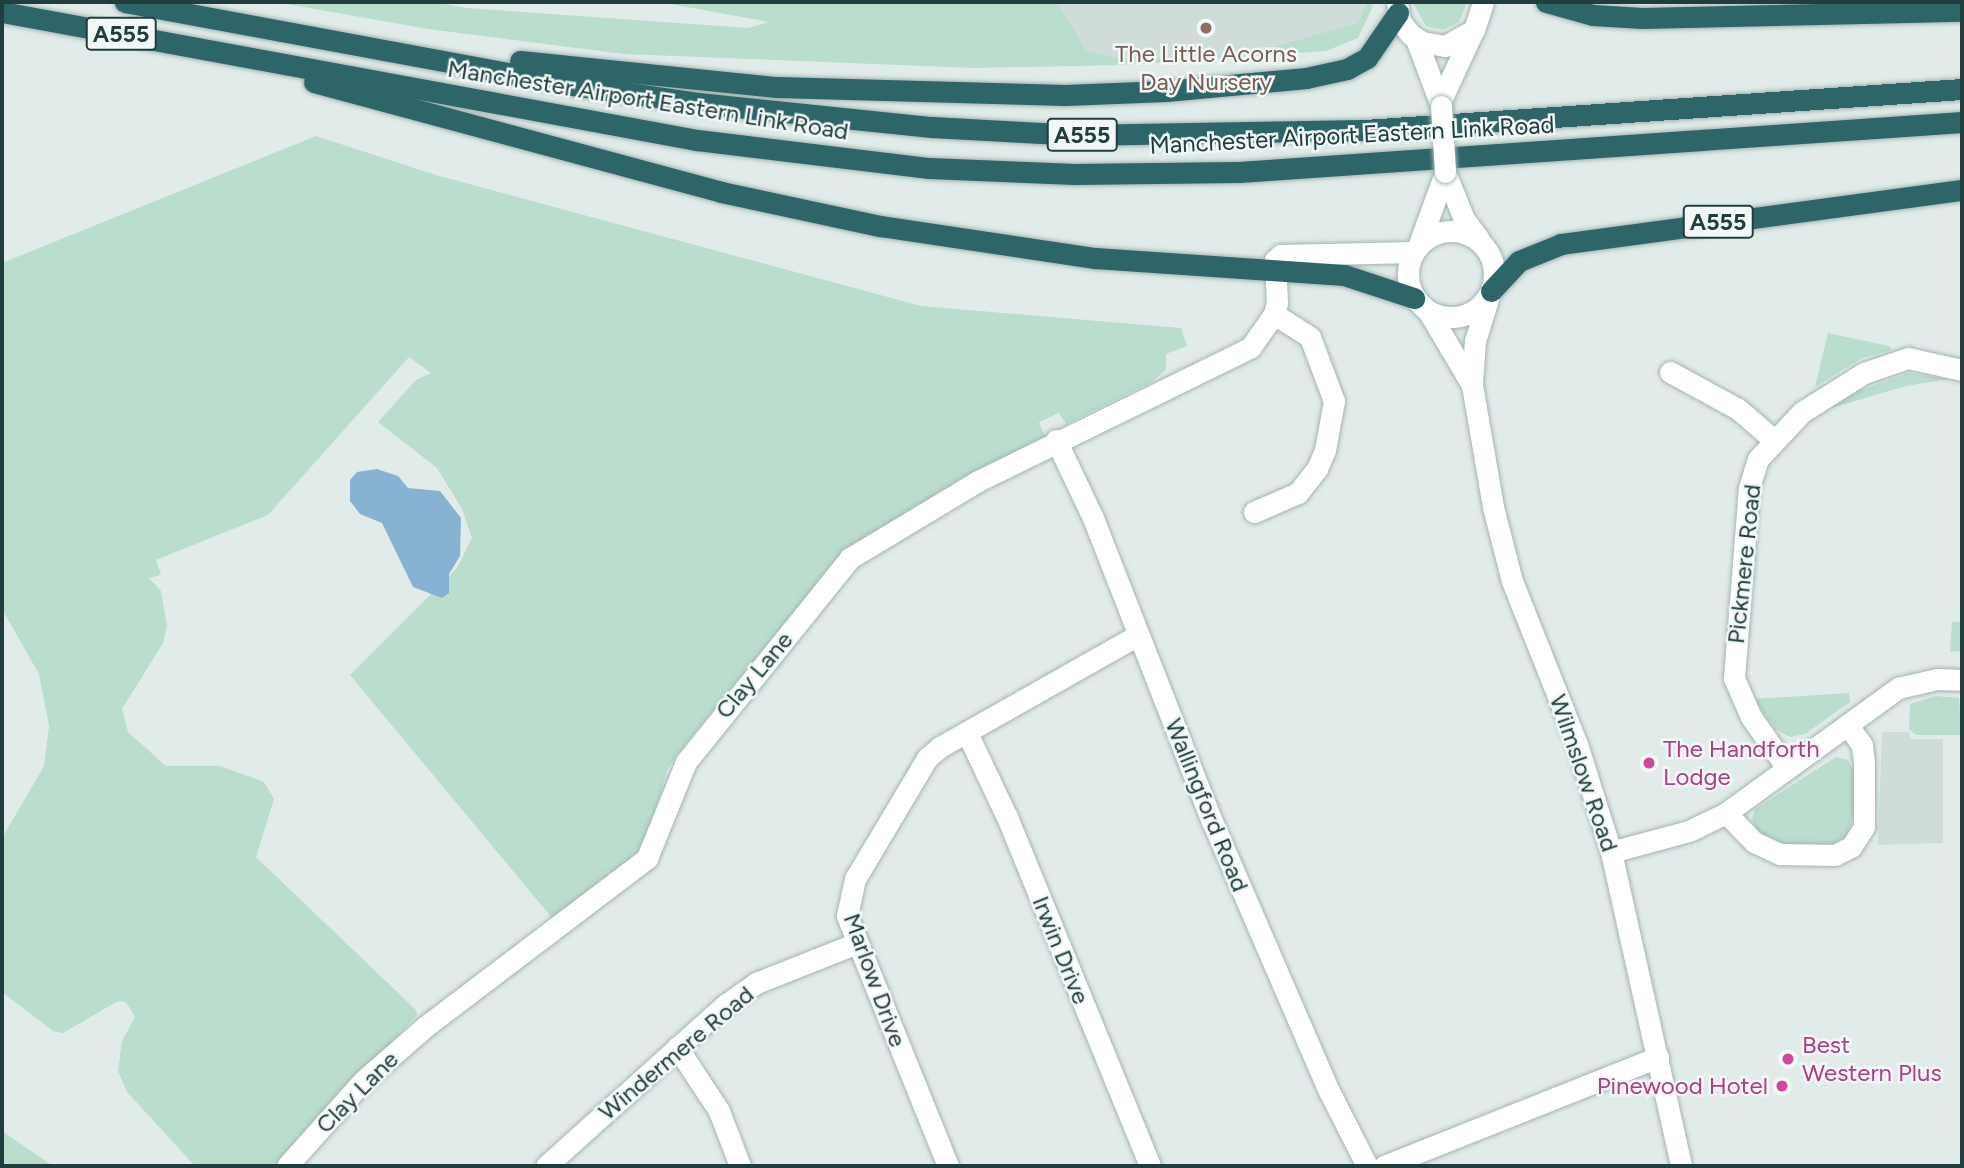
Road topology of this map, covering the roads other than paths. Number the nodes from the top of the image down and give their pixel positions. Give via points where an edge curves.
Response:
1 (125, 2) edge
2 (1483, 2) edge
3 (1546, 2) edge
4 (1397, 7) edge
5 (1962, 11) edge
6 (2, 12) edge
7 (209, 18) junction
8 (1474, 30) junction
9 (1416, 39) junction
10 (240, 56) junction
11 (1962, 89) edge
12 (1441, 103) junction
13 (1962, 122) edge
14 (1445, 173) junction
15 (1962, 190) edge
16 (1482, 243) junction
17 (1416, 249) junction
18 (1273, 270) junction
19 (1490, 294) junction
20 (1421, 304) junction
21 (1274, 314) junction
22 (1962, 370) edge
23 (1670, 372) dead end
24 (1472, 385) junction
25 (1773, 439) junction
26 (1056, 440) junction
27 (1254, 512) dead end
28 (1138, 635) junction
29 (1962, 680) edge
30 (1848, 726) junction
31 (968, 734) junction
32 (1787, 768) junction
33 (1726, 813) junction
34 (1611, 852) junction
35 (857, 943) junction
36 (677, 1046) junction
37 (1658, 1057) junction
38 (287, 1166) edge
39 (546, 1166) edge
40 (740, 1166) edge
41 (948, 1166) edge
42 (1150, 1166) edge
43 (1367, 1166) edge
44 (1384, 1166) edge
45 (1681, 1166) edge

1 - 7 highway, Manchester Airport Eastern Link Road / A555
2 - 8 street
3 - 5 highway via 1593,15 1642,18
4 - 7 highway via 1367,58 1347,69 1306,78 1065,95 777,87 615,74
4 - 9 street
6 - 10 highway, Manchester Airport Eastern Link Road / A555
7 - 11 highway, Manchester Airport Eastern Link Road / A555 via 698,103 932,127 1074,135 1366,130
8 - 9 street via 1445,46
8 - 12 street
9 - 12 street
10 - 13 highway, Manchester Airport Eastern Link Road / A555 via 710,142 929,168 1073,174 1239,172
10 - 18 highway via 335,88 606,162 880,226 1095,258
12 - 14 street, bridge
14 - 16 street via 1464,219
14 - 17 street via 1432,219
15 - 19 highway, A555 via 1561,244 1518,261
16 - 17 street via 1450,230 1429,236
16 - 19 street via 1494,267
17 - 18 street via 1281,255
17 - 20 street via 1407,273
18 - 20 highway via 1363,278
18 - 21 street via 1278,303
19 - 20 street via 1466,315 1443,317
19 - 24 street, Wilmslow Road via 1475,341
20 - 24 street, Wilmslow Road
21 - 26 street, Clay Lane via 1250,348
21 - 27 street via 1310,337 1334,401 1317,470 1298,493
22 - 25 street, Pickmere Road via 1908,358 1864,373 1802,412
23 - 25 street via 1738,409
24 - 34 street, Wilmslow Road via 1493,507 1512,581 1577,744
25 - 32 street, Pickmere Road via 1758,459 1749,488 1734,678 1751,717
26 - 28 street, Wallingford Road via 1093,518
26 - 38 street, Clay Lane via 933,506 842,566 686,762 647,858 430,1023 363,1081
28 - 31 street, Marlow Drive
28 - 43 street, Wallingford Road via 1212,821 1329,1091
29 - 30 street via 1937,679 1898,688
30 - 32 street
30 - 33 street via 1861,745 1864,762 1864,827 1851,847 1835,855 1780,854 1754,842
31 - 35 street, Marlow Drive via 928,758 872,846 848,897 847,916
31 - 42 street, Irwin Drive via 1007,817
32 - 33 street
33 - 34 street via 1689,831
34 - 37 street, Wilmslow Road
35 - 36 street, Windermere Road via 756,983
35 - 41 street, Marlow Drive
36 - 39 street, Windermere Road
36 - 40 street via 719,1111
37 - 44 street
37 - 45 street, Wilmslow Road

